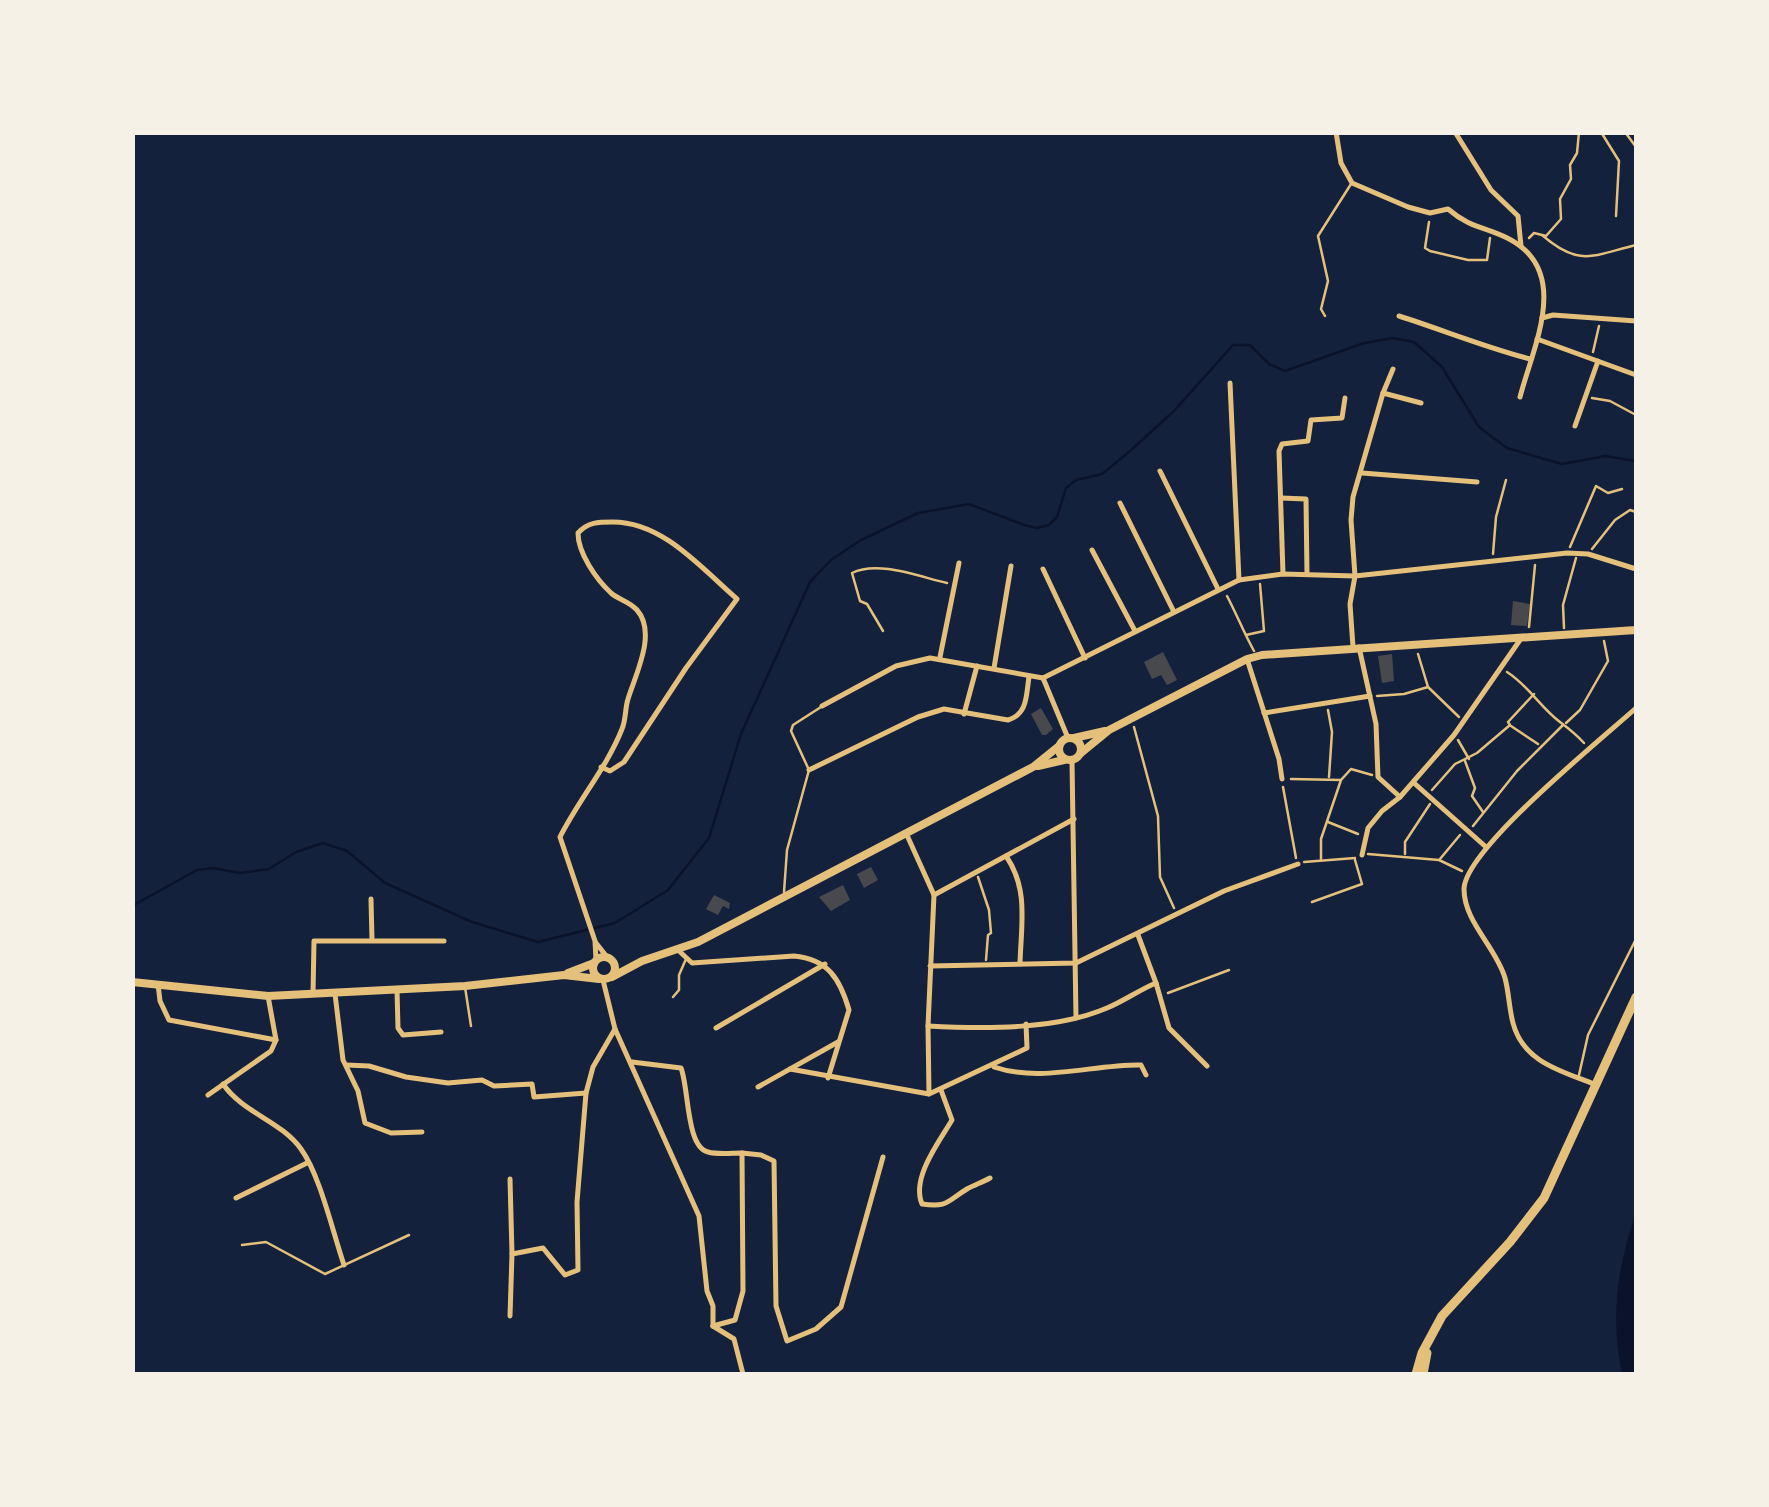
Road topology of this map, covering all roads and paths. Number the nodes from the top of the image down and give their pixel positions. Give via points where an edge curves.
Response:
1 (1336, 132) edge
2 (1455, 132) edge
3 (1579, 132) edge
4 (1600, 132) edge
5 (1625, 132) edge
6 (1636, 147) edge
7 (1352, 183) junction
8 (1430, 213) junction
9 (1616, 216) dead end
10 (1491, 232) junction
11 (1542, 235) junction
12 (1636, 245) edge
13 (1520, 246) junction
14 (1325, 316) dead end
15 (1399, 316) dead end
16 (1542, 318) junction
17 (1601, 319) junction
18 (1636, 321) edge
19 (1537, 339) junction
20 (1530, 359) junction
21 (1595, 360) junction
22 (1393, 369) dead end
23 (1636, 375) edge
24 (1230, 383) dead end
25 (1383, 393) junction
26 (1586, 396) junction
27 (1520, 397) dead end
28 (1345, 398) dead end
29 (1420, 403) dead end
30 (1636, 415) edge
31 (1575, 426) dead end
32 (1160, 471) dead end
33 (1362, 473) junction
34 (1506, 480) dead end
35 (1477, 482) dead end
36 (1622, 489) dead end
37 (1281, 498) junction
38 (1120, 504) dead end
39 (1636, 512) edge
40 (1092, 550) dead end
41 (1567, 553) junction
42 (1588, 554) junction
43 (1577, 555) junction
44 (1536, 557) junction
45 (1493, 561) junction
46 (959, 563) dead end
47 (1011, 566) dead end
48 (1043, 569) dead end
49 (1636, 570) edge
50 (1283, 574) junction
51 (1307, 574) junction
52 (1355, 576) junction
53 (1260, 577) junction
54 (1239, 580) junction
55 (953, 584) junction
56 (1220, 588) junction
57 (1174, 612) junction
58 (1636, 630) edge
59 (883, 631) dead end
60 (1135, 631) junction
61 (1603, 632) junction
62 (1564, 634) junction
63 (1245, 636) junction
64 (1531, 638) junction
65 (1520, 640) junction
66 (1415, 643) junction
67 (1356, 647) junction
68 (1257, 656) junction
69 (940, 657) junction
70 (1085, 658) junction
71 (1246, 659) junction
72 (977, 666) junction
73 (994, 668) junction
74 (1502, 668) junction
75 (1029, 677) junction
76 (1042, 678) junction
77 (1428, 686) junction
78 (1534, 694) junction
79 (1371, 696) junction
80 (1328, 704) junction
81 (822, 706) joint
82 (1636, 708) edge
83 (1264, 713) junction
84 (964, 714) junction
85 (1131, 718) junction
86 (1464, 722) junction
87 (1510, 725) junction
88 (1564, 725) junction
89 (1109, 730) junction
90 (1454, 734) junction
91 (1070, 738) junction
92 (1059, 746) junction
93 (1540, 746) junction
94 (1590, 749) junction
95 (1081, 753) junction
96 (1068, 760) junction
97 (1467, 760) junction
98 (601, 767) junction
99 (1033, 767) junction
100 (809, 770) junction
101 (1378, 777) junction
102 (1329, 778) junction
103 (1282, 779) junction
104 (1341, 780) junction
105 (1414, 782) junction
106 (1427, 794) junction
107 (1400, 797) junction
108 (1434, 800) junction
109 (1483, 812) junction
110 (1074, 819) junction
111 (1327, 821) junction
112 (1468, 830) junction
113 (906, 832) junction
114 (1364, 836) junction
115 (1488, 848) junction
116 (1362, 854) junction
117 (1405, 855) junction
118 (1006, 856) junction
119 (1354, 858) junction
120 (1321, 860) junction
121 (1439, 860) junction
122 (1298, 864) junction
123 (976, 873) junction
124 (1468, 874) junction
125 (784, 895) junction
126 (934, 896) junction
127 (372, 899) dead end
128 (1312, 902) dead end
129 (1176, 914) junction
130 (1138, 934) junction
131 (1636, 939) edge
132 (372, 940) junction
133 (595, 940) junction
134 (444, 941) dead end
135 (678, 950) junction
136 (687, 958) junction
137 (610, 959) junction
138 (642, 961) junction
139 (595, 962) junction
140 (1076, 963) junction
141 (826, 964) junction
142 (1020, 964) junction
143 (930, 966) junction
144 (986, 966) junction
145 (1229, 970) dead end
146 (564, 975) junction
147 (605, 978) junction
148 (132, 982) edge
149 (1156, 982) junction
150 (158, 984) junction
151 (465, 986) junction
152 (397, 990) junction
153 (313, 994) junction
154 (335, 994) junction
155 (268, 996) junction
156 (673, 996) dead end
157 (1162, 996) junction
158 (1636, 997) edge
159 (1076, 1018) junction
160 (1026, 1024) junction
161 (471, 1026) dead end
162 (928, 1026) junction
163 (716, 1028) dead end
164 (615, 1029) junction
165 (442, 1032) dead end
166 (276, 1040) junction
167 (838, 1041) junction
168 (632, 1062) junction
169 (346, 1066) junction
170 (992, 1066) junction
171 (1207, 1066) dead end
172 (790, 1070) junction
173 (1146, 1075) dead end
174 (828, 1078) junction
175 (1578, 1078) junction
176 (224, 1084) junction
177 (1594, 1084) junction
178 (758, 1087) dead end
179 (941, 1090) junction
180 (586, 1093) junction
181 (929, 1094) junction
182 (208, 1095) dead end
183 (422, 1132) dead end
184 (742, 1153) junction
185 (883, 1157) dead end
186 (307, 1163) junction
187 (990, 1178) dead end
188 (510, 1179) dead end
189 (236, 1198) dead end
190 (409, 1235) dead end
191 (242, 1245) dead end
192 (512, 1254) junction
193 (344, 1266) junction
194 (510, 1316) dead end
195 (713, 1326) junction
196 (744, 1374) edge
197 (1420, 1374) edge

1 - 7 street
2 - 13 street via 1491,190 1518,216
3 - 11 path via 1571,179 1560,199 1561,219
4 - 9 path via 1620,168
5 - 6 path
7 - 8 street
7 - 14 lane via 1318,236 1328,281
8 - 10 street via 1444,208
8 - 10 path via 1430,251 1487,260
10 - 13 street
11 - 12 path via 1574,257 1601,257
11 - 13 path via 1534,233
13 - 16 street via 1542,272
15 - 20 street
16 - 17 street
16 - 19 street
17 - 18 street
17 - 21 path
19 - 20 street
19 - 21 street
20 - 27 street
21 - 23 street
21 - 26 street
22 - 25 street
24 - 54 street
25 - 29 street
25 - 33 street
26 - 30 path
26 - 31 street
28 - 37 street via 1342,418 1311,420 1308,441 1282,444
32 - 56 street
33 - 35 street
33 - 52 street via 1350,520
34 - 45 path
36 - 41 path via 1608,493 1596,486
37 - 50 street
37 - 51 street via 1306,498
38 - 57 street
39 - 42 path via 1615,520
40 - 60 street
41 - 43 street
41 - 44 street
42 - 43 street
42 - 49 street
43 - 62 path via 1563,605
44 - 45 street
44 - 64 path
45 - 52 street
46 - 55 street
47 - 73 street
48 - 70 street
50 - 51 street
50 - 53 street
51 - 52 street
52 - 67 street via 1350,604
53 - 54 street
53 - 63 path via 1264,631
54 - 56 street
55 - 59 path via 864,567 852,573 862,604
55 - 69 street
56 - 57 street
56 - 63 path
57 - 60 street
58 - 61 main road
60 - 70 street
61 - 62 main road
61 - 88 path via 1608,660
62 - 64 main road
63 - 68 path
64 - 65 main road
65 - 66 main road
65 - 74 street
66 - 67 main road
66 - 77 path
67 - 68 main road
67 - 79 street
68 - 71 main road
69 - 72 street
69 - 81 street via 896,666
70 - 76 street
71 - 83 street
71 - 85 main road
72 - 73 street
72 - 84 street
73 - 75 street
74 - 78 path
74 - 86 street
75 - 76 street
75 - 84 street via 1017,718
76 - 91 street
77 - 79 path
77 - 86 path
78 - 87 path
78 - 88 path
79 - 80 street
79 - 101 street
80 - 83 street
80 - 102 path
81 - 100 lane via 791,731
82 - 94 street
83 - 103 street
84 - 100 street via 944,709 918,717
85 - 89 main road
85 - 129 path via 1158,816 1160,876
86 - 90 street
87 - 93 path
87 - 97 path
88 - 93 path
88 - 94 path
89 - 91 main road
89 - 95 main road
90 - 97 path
90 - 105 street
91 - 92 main road
91 - 95 main road
92 - 96 main road
92 - 99 main road
93 - 109 path
94 - 115 street
95 - 96 main road
96 - 99 main road
96 - 110 street
97 - 106 path
97 - 109 path via 1472,796
98 - 98 street via 610,772 624,762 737,598 654,531 626,522 586,524 578,533 584,560 646,626 624,727
98 - 133 street via 560,837
99 - 113 main road
100 - 125 lane via 786,850
101 - 104 path via 1351,769
101 - 107 street
102 - 103 path
102 - 104 path
103 - 122 path
104 - 111 path
105 - 106 street
105 - 107 street
106 - 108 street
107 - 114 street
108 - 112 street
108 - 117 path via 1406,842
109 - 112 path
110 - 118 street
110 - 140 street
111 - 114 path
111 - 120 path
112 - 115 street
112 - 121 path
113 - 125 main road
113 - 126 street
114 - 116 street
115 - 124 street
116 - 117 path
116 - 119 path
117 - 121 path
118 - 123 street
118 - 142 street via 1021,887
119 - 120 path
119 - 128 path via 1362,884
120 - 122 path
121 - 124 path
122 - 129 street
123 - 126 street
123 - 144 path via 989,910
124 - 175 street via 1467,908 1494,952 1523,1047
125 - 135 main road
126 - 143 street
127 - 132 street
129 - 130 street
130 - 140 street
130 - 149 street
131 - 175 lane via 1588,1035
132 - 134 street
132 - 153 street via 314,941
133 - 137 street
133 - 139 street
135 - 136 street
135 - 138 main road
136 - 141 street via 692,963 794,956
136 - 156 lane
137 - 138 main road
137 - 139 main road
137 - 147 main road via 616,967
138 - 147 main road
139 - 146 main road
139 - 147 main road via 594,974
140 - 142 street
140 - 159 street
141 - 163 street
141 - 167 street via 848,1010
142 - 144 street
143 - 144 street
143 - 162 street
145 - 157 path
146 - 147 main road
146 - 151 main road
147 - 164 street
148 - 150 main road
149 - 157 street
149 - 159 street
150 - 155 main road
150 - 166 street via 169,1020
151 - 152 main road
151 - 161 lane
152 - 154 main road
152 - 165 street via 404,1035
153 - 154 main road
153 - 155 main road
154 - 169 street
155 - 166 street
157 - 171 street via 1169,1028
158 - 177 main road
159 - 160 street
160 - 162 street
160 - 170 street via 1027,1048
162 - 181 street
164 - 168 street
164 - 180 street
166 - 176 street via 271,1051
167 - 172 street
167 - 174 street
168 - 184 street via 681,1068 700,1148
168 - 195 street via 699,1216
169 - 180 street via 448,1084 532,1084 534,1097
169 - 183 street via 365,1124 392,1133
170 - 173 street via 1034,1072 1141,1065
170 - 179 street
172 - 174 street
172 - 178 street
174 - 181 street
175 - 177 street
176 - 182 street
176 - 186 street via 301,1148
177 - 197 main road via 1544,1198 1452,1301 1430,1336
179 - 181 street
179 - 187 street via 952,1120 926,1164 920,1200 925,1206 952,1202
180 - 192 street via 578,1270 566,1275 543,1248
184 - 185 street via 774,1162 776,1306 786,1341 816,1329 841,1307
184 - 195 street via 743,1291 735,1320
186 - 189 street
186 - 193 street
188 - 192 street
190 - 193 lane
191 - 193 lane via 266,1242 325,1274
192 - 194 street
195 - 196 street via 734,1339

